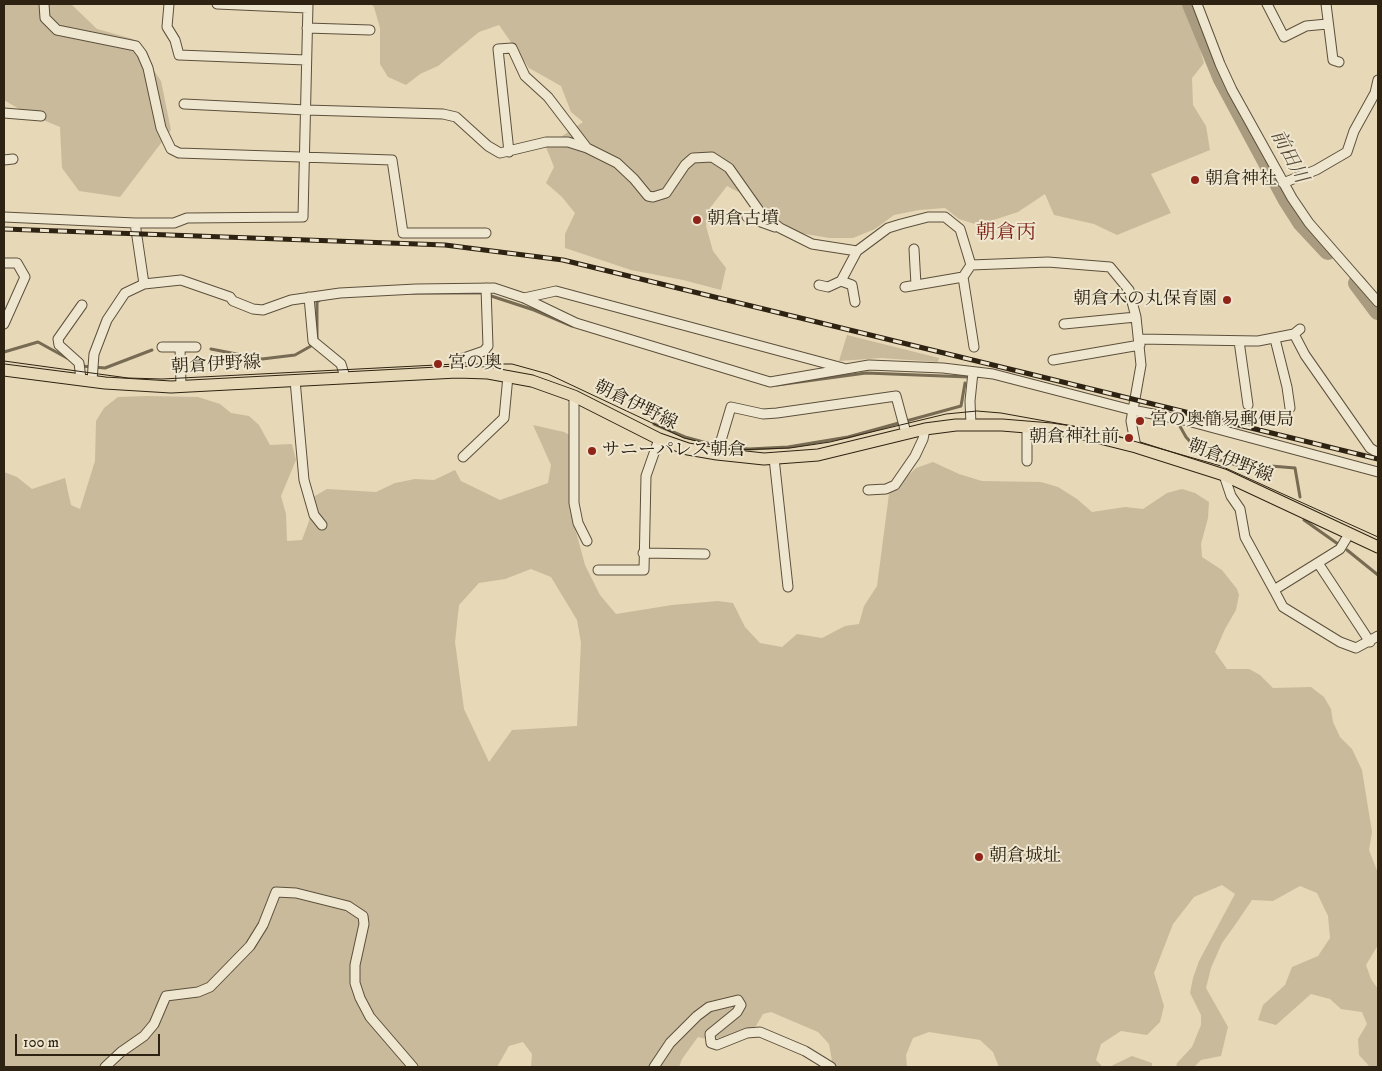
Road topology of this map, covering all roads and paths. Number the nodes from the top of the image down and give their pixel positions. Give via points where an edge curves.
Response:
1 (44, 4) edge
2 (169, 4) edge
3 (217, 4) edge
4 (1197, 4) edge
5 (1267, 4) edge
6 (1326, 4) edge
7 (308, 6) edge
8 (1327, 24) junction
9 (307, 28) junction
10 (370, 30) dead end
11 (306, 60) junction
12 (1339, 62) dead end
13 (1378, 80) edge
14 (1376, 96) edge
15 (184, 104) dead end
16 (306, 110) junction
17 (4, 113) edge
18 (41, 116) dead end
19 (587, 148) junction
20 (509, 152) junction
21 (305, 158) junction
22 (1283, 183) junction
23 (4, 217) edge
24 (747, 217) dead end
25 (135, 223) junction
26 (780, 228) junction
27 (486, 233) dead end
28 (914, 249) dead end
29 (857, 251) junction
30 (4, 263) edge
31 (971, 265) junction
32 (963, 277) junction
33 (841, 281) junction
34 (144, 284) junction
35 (819, 285) dead end
36 (916, 286) junction
37 (905, 287) dead end
38 (486, 288) junction
39 (309, 297) junction
40 (524, 298) junction
41 (855, 302) dead end
42 (1378, 302) edge
43 (82, 305) dead end
44 (8, 307) edge
45 (1136, 317) junction
46 (4, 324) edge
47 (1064, 324) dead end
48 (1275, 339) junction
49 (1239, 341) junction
50 (1139, 342) junction
51 (974, 346) dead end
52 (162, 347) dead end
53 (180, 347) junction
54 (196, 347) dead end
55 (1053, 360) dead end
56 (844, 368) junction
57 (4, 370) edge
58 (457, 372) junction
59 (973, 372) junction
60 (508, 376) junction
61 (345, 377) junction
62 (86, 380) junction
63 (295, 380) junction
64 (182, 386) junction
65 (574, 396) junction
66 (1248, 405) dead end
67 (1133, 407) junction
68 (1290, 408) dead end
69 (971, 424) junction
70 (1027, 427) junction
71 (925, 428) junction
72 (906, 433) junction
73 (659, 439) junction
74 (1136, 447) junction
75 (1378, 453) edge
76 (717, 454) junction
77 (463, 457) dead end
78 (774, 458) junction
79 (1027, 461) dead end
80 (1378, 472) edge
81 (1224, 475) junction
82 (868, 490) dead end
83 (322, 525) dead end
84 (1350, 534) junction
85 (587, 541) dead end
86 (1378, 547) edge
87 (643, 553) junction
88 (705, 554) dead end
89 (1318, 563) junction
90 (598, 570) dead end
91 (788, 587) dead end
92 (1274, 590) junction
93 (1378, 636) edge
94 (1370, 642) junction
95 (106, 1067) edge
96 (413, 1067) edge
97 (654, 1067) edge
98 (831, 1067) edge

1 - 21 street via 45,18 57,30 136,46 148,68 161,128 171,149 180,153
2 - 11 street via 167,27 175,40 178,55
3 - 7 street
4 - 22 street via 1228,82
5 - 8 street via 1284,37 1306,26
6 - 8 street
7 - 9 street
8 - 12 street via 1332,60
9 - 10 street
9 - 11 street
11 - 16 street
13 - 14 street
14 - 22 street via 1354,131 1347,152 1312,172
15 - 16 street
16 - 20 street via 443,114 456,117 500,153
16 - 21 street
17 - 18 street
19 - 20 street via 568,142 546,142
19 - 20 street via 548,97 525,76 512,48 498,49
19 - 26 street via 617,163 648,196 654,197 666,193 693,158 712,156 729,168 760,212
21 - 25 street via 303,217 187,218 174,222
21 - 27 street via 392,160 402,233
22 - 42 street via 1309,223
23 - 25 street
24 - 26 street
25 - 34 street
26 - 29 street via 803,241
28 - 36 street
29 - 31 street via 888,228 928,217 945,217 960,229
29 - 33 street
30 - 44 street via 17,263 25,278
31 - 32 street
31 - 45 street via 1048,262 1110,267 1129,290
32 - 36 street
32 - 51 street
33 - 35 street via 828,287
33 - 41 street via 852,285
34 - 39 street via 181,280 230,297 245,307 260,310
34 - 62 street via 125,292 107,320
36 - 37 street
38 - 39 street via 377,290
38 - 40 street
38 - 58 street via 488,346 484,351 458,360
39 - 61 street via 313,341 341,364
40 - 56 street via 556,291
40 - 56 street via 576,322 770,382
43 - 62 street via 58,339 59,345 80,365
44 - 46 street
45 - 47 street
45 - 50 street
48 - 49 street
48 - 68 street
48 - 75 street via 1297,332 1305,354 1370,448
49 - 50 street
49 - 66 street
50 - 55 street
50 - 67 street via 1141,365
52 - 53 street
53 - 54 street
53 - 64 street
56 - 59 street via 869,365
57 - 62 main road, 朝倉伊野線
58 - 60 main road, 朝倉伊野線
58 - 61 main road, 朝倉伊野線
59 - 67 street
59 - 69 street
60 - 65 main road, 朝倉伊野線
60 - 77 street via 504,418
61 - 63 main road, 朝倉伊野線
62 - 64 main road, 朝倉伊野線 via 137,386
63 - 64 main road, 朝倉伊野線
63 - 83 street via 304,480 314,515
65 - 73 main road, 朝倉伊野線
65 - 85 street via 574,503 578,523
67 - 74 street via 1131,421
67 - 80 street
69 - 70 main road, 朝倉伊野線
69 - 71 main road, 朝倉伊野線
70 - 74 main road, 朝倉伊野線 via 1084,434
70 - 79 street
71 - 72 main road, 朝倉伊野線
71 - 82 street via 915,456 895,485
72 - 76 street via 896,396 763,414 731,407
72 - 78 main road, 朝倉伊野線 via 818,455
73 - 76 main road, 朝倉伊野線
73 - 87 street via 646,476
74 - 81 main road, 朝倉伊野線
76 - 78 main road, 朝倉伊野線
78 - 91 street
81 - 84 main road, 朝倉伊野線
81 - 92 street via 1240,510 1246,537
84 - 86 main road, 朝倉伊野線
84 - 89 street via 1340,548
87 - 88 street
87 - 90 street via 644,570
89 - 92 street
89 - 94 street
92 - 94 street via 1283,607 1340,642 1356,648
93 - 94 street
95 - 96 street via 144,1036 154,1024 166,996 210,987 250,946 263,926 276,892 296,893 348,906 362,916 364,924 355,965 355,983 360,998 370,1017
97 - 98 street via 670,1043 698,1016 709,1008 738,1000 741,1005 737,1012 710,1034 711,1043 717,1045 747,1033 760,1032 805,1051

